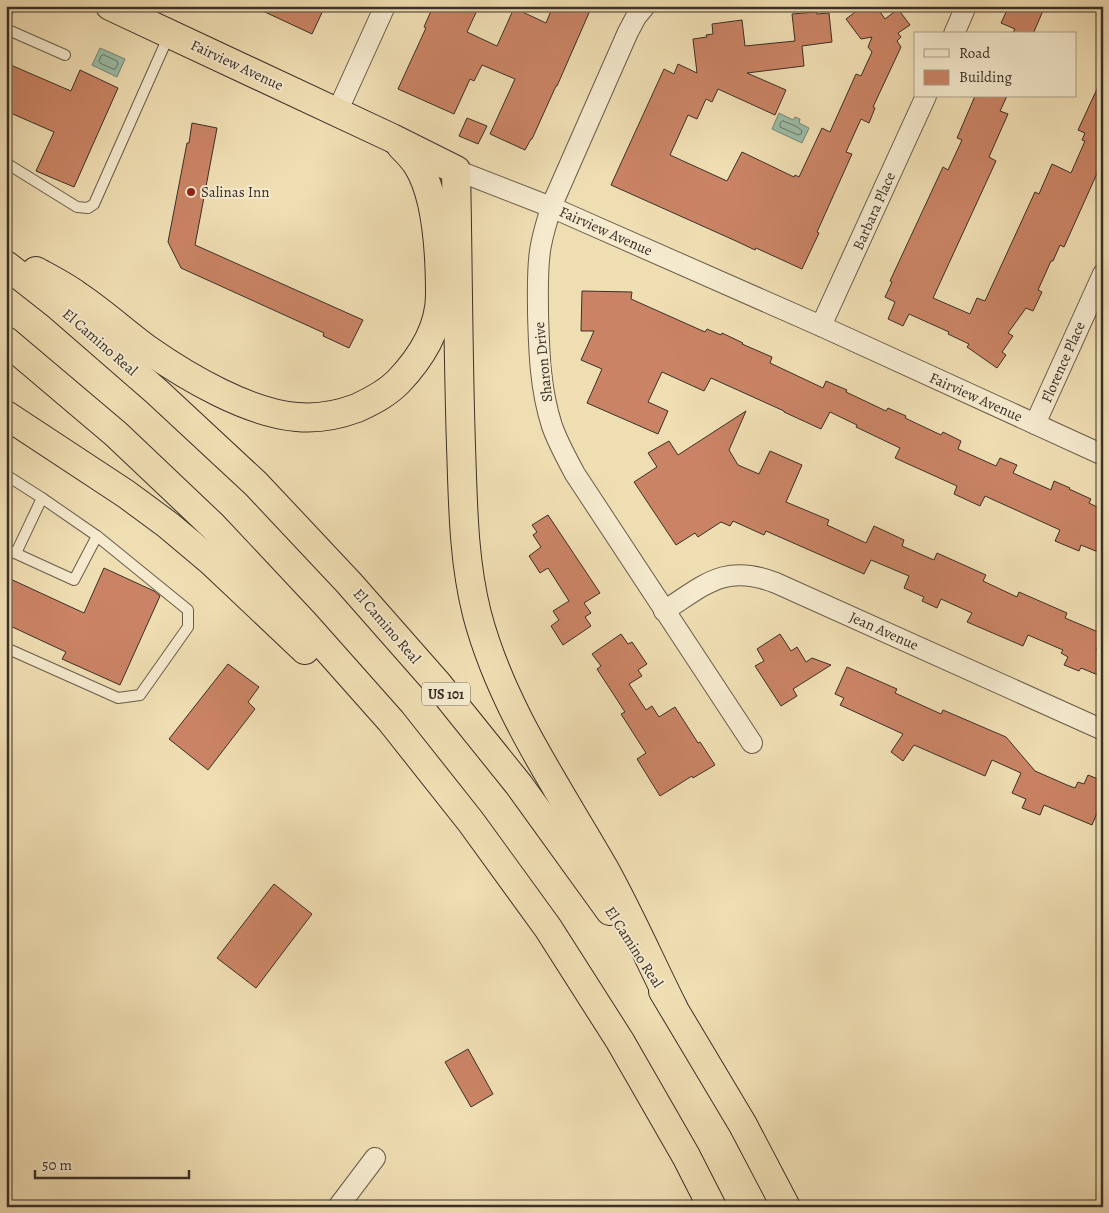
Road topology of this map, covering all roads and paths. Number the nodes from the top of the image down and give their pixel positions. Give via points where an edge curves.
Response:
1 (10, 6) edge
2 (110, 6) edge
3 (386, 6) edge
4 (645, 6) edge
5 (966, 6) edge
6 (6, 14) edge
7 (6, 29) edge
8 (955, 32) edge
9 (169, 34) junction
10 (64, 55) dead end
11 (925, 98) edge
12 (337, 112) junction
13 (392, 138) junction
14 (6, 163) edge
15 (456, 170) junction
16 (551, 207) junction
17 (6, 254) edge
18 (6, 265) edge
19 (1103, 274) edge
20 (821, 326) junction
21 (6, 341) edge
22 (6, 415) edge
23 (1036, 424) junction
24 (1103, 454) edge
25 (6, 476) edge
26 (42, 498) junction
27 (97, 536) junction
28 (11, 551) edge
29 (664, 611) junction
30 (6, 648) edge
31 (1103, 730) edge
32 (752, 742) dead end
33 (471, 822) junction
34 (673, 1007) junction
35 (375, 1158) dead end
36 (338, 1207) edge
37 (712, 1207) edge
38 (786, 1207) edge

1 - 6 lane
2 - 9 highway, Fairview Avenue
3 - 12 street
4 - 16 street, Sharon Drive via 628,32
5 - 8 street
7 - 10 lane
9 - 12 highway, Fairview Avenue
9 - 14 lane via 94,204 88,208 77,207
11 - 20 street, Barbara Place
12 - 13 highway, Fairview Avenue
13 - 15 highway, Fairview Avenue
13 - 17 highway via 417,165 433,208 440,263 437,314 417,359 394,386 380,397 334,415 298,417 266,411 223,393 187,375 77,295
15 - 16 street, Fairview Avenue
15 - 34 highway via 464,531 477,614 509,702 605,870
16 - 20 street, Fairview Avenue
16 - 29 street, Sharon Drive via 543,233 537,276 540,367 549,416 576,474
18 - 34 highway, El Camino Real / US 101 via 157,392 256,484 349,583 437,683 519,785 599,895
19 - 23 street, Florence Place
20 - 23 street, Fairview Avenue
21 - 33 highway via 116,434 213,526 391,721
22 - 33 highway via 126,494 168,524 212,562 296,640
23 - 24 street, Fairview Avenue
25 - 26 lane
26 - 27 lane
26 - 28 lane
27 - 28 lane via 74,580
27 - 30 lane via 188,610 188,627 140,695 118,698
29 - 31 street, Jean Avenue via 714,580 733,575 756,576
29 - 32 street, Sharon Drive
33 - 37 highway via 548,928 620,1041
34 - 38 highway, El Camino Real / US 101 via 743,1125
35 - 36 street

